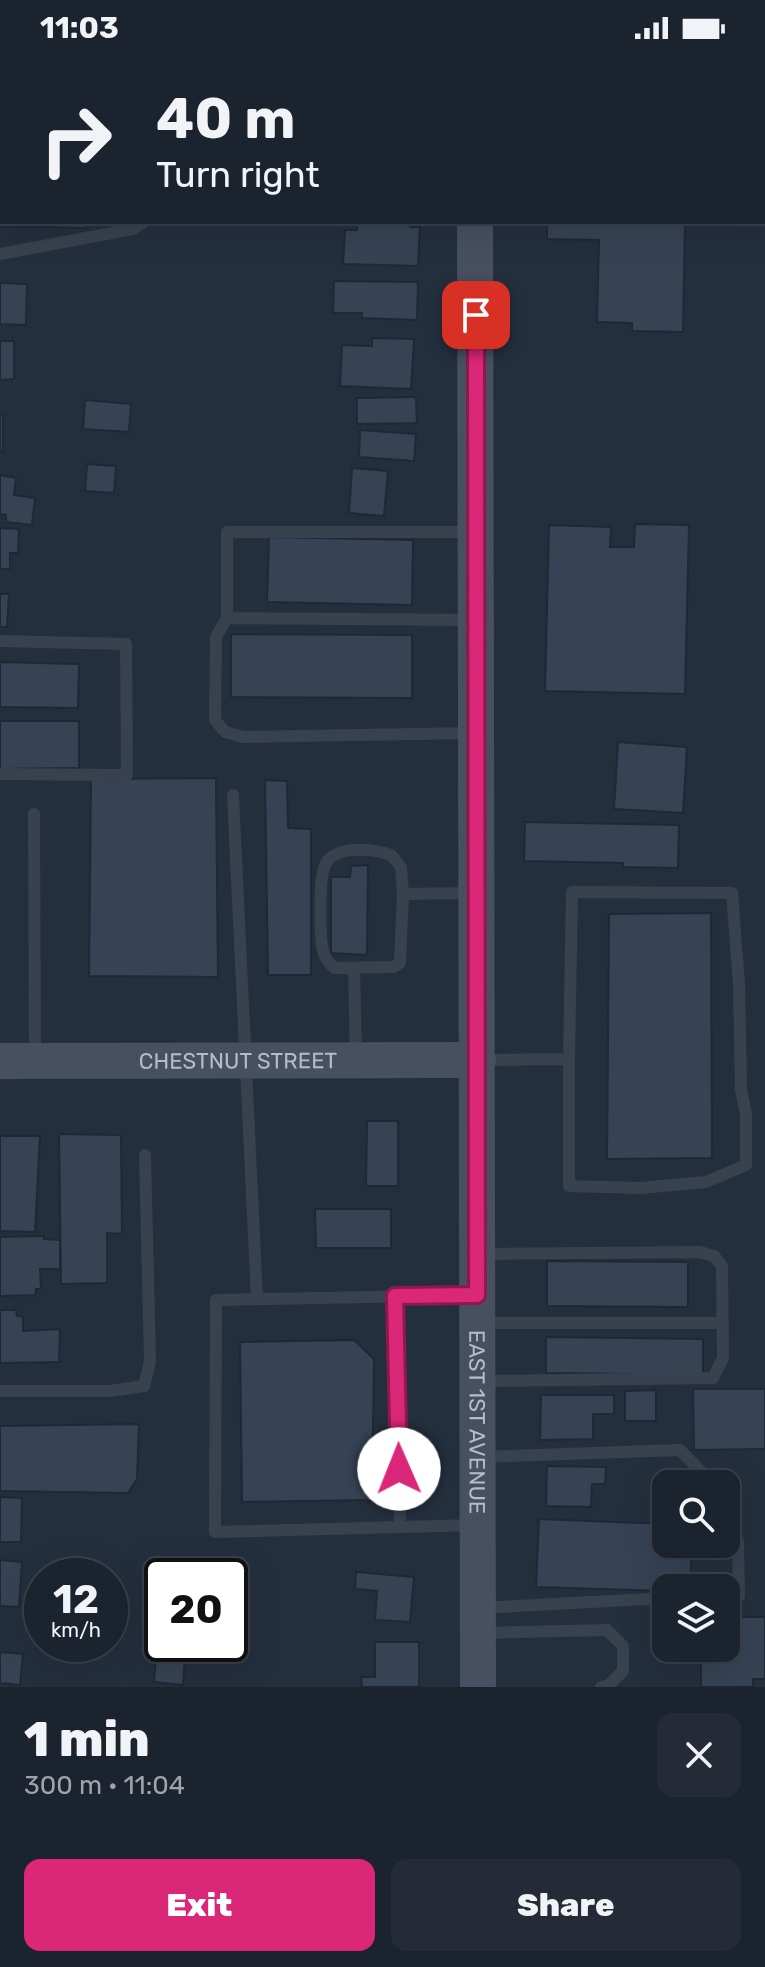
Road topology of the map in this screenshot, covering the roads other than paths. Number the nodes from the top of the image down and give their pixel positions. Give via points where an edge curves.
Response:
1 (141, 224) edge
2 (475, 224) edge
3 (0, 254) edge
4 (476, 532) junction
5 (227, 618) junction
6 (477, 620) junction
7 (0, 641) edge
8 (477, 733) junction
9 (0, 774) edge
10 (233, 795) dead end
11 (34, 814) dead end
12 (477, 893) junction
13 (403, 894) junction
14 (354, 969) junction
15 (569, 1059) junction
16 (356, 1060) junction
17 (478, 1060) junction
18 (17, 1061) edge
19 (243, 1061) junction
20 (145, 1155) dead end
21 (478, 1254) junction
22 (395, 1296) junction
23 (257, 1299) junction
24 (478, 1309) junction
25 (723, 1323) junction
26 (478, 1381) junction
27 (0, 1391) edge
28 (478, 1457) junction
29 (699, 1470) edge
30 (478, 1525) junction
31 (400, 1527) junction
32 (652, 1600) edge
33 (478, 1621) junction
34 (478, 1687) edge
35 (601, 1687) edge

1 - 3 lane
2 - 4 street, EAST 1ST AVENUE
4 - 5 lane via 227,532
4 - 6 street, EAST 1ST AVENUE
5 - 6 lane
5 - 8 lane via 216,637 215,720 225,732 243,737
6 - 8 street, EAST 1ST AVENUE
7 - 9 lane via 126,644 127,775
8 - 12 street, EAST 1ST AVENUE
10 - 19 lane
11 - 18 lane
12 - 13 lane
12 - 17 street, EAST 1ST AVENUE
13 - 14 lane via 400,963
13 - 14 lane via 401,867 391,855 346,851 325,865 323,952 335,968
14 - 16 lane
15 - 15 lane via 572,892 732,893 746,1165 706,1182 640,1188 569,1186
15 - 17 lane
16 - 17 street, CHESTNUT STREET
16 - 19 street, CHESTNUT STREET
17 - 21 street, EAST 1ST AVENUE
18 - 19 street, CHESTNUT STREET
19 - 23 lane
20 - 27 lane via 150,1361 144,1386
21 - 24 street, EAST 1ST AVENUE
21 - 25 lane via 700,1252 714,1256 722,1266
22 - 23 lane
22 - 24 lane
22 - 31 lane
23 - 31 lane via 216,1300 215,1532
24 - 25 lane
24 - 26 street, EAST 1ST AVENUE
25 - 26 lane via 720,1369 707,1380
26 - 28 street, EAST 1ST AVENUE
28 - 29 lane via 680,1450
28 - 30 street, EAST 1ST AVENUE
30 - 31 lane
30 - 33 street, EAST 1ST AVENUE
32 - 33 lane
33 - 34 street, EAST 1ST AVENUE
33 - 35 lane via 607,1630 623,1646 623,1671

